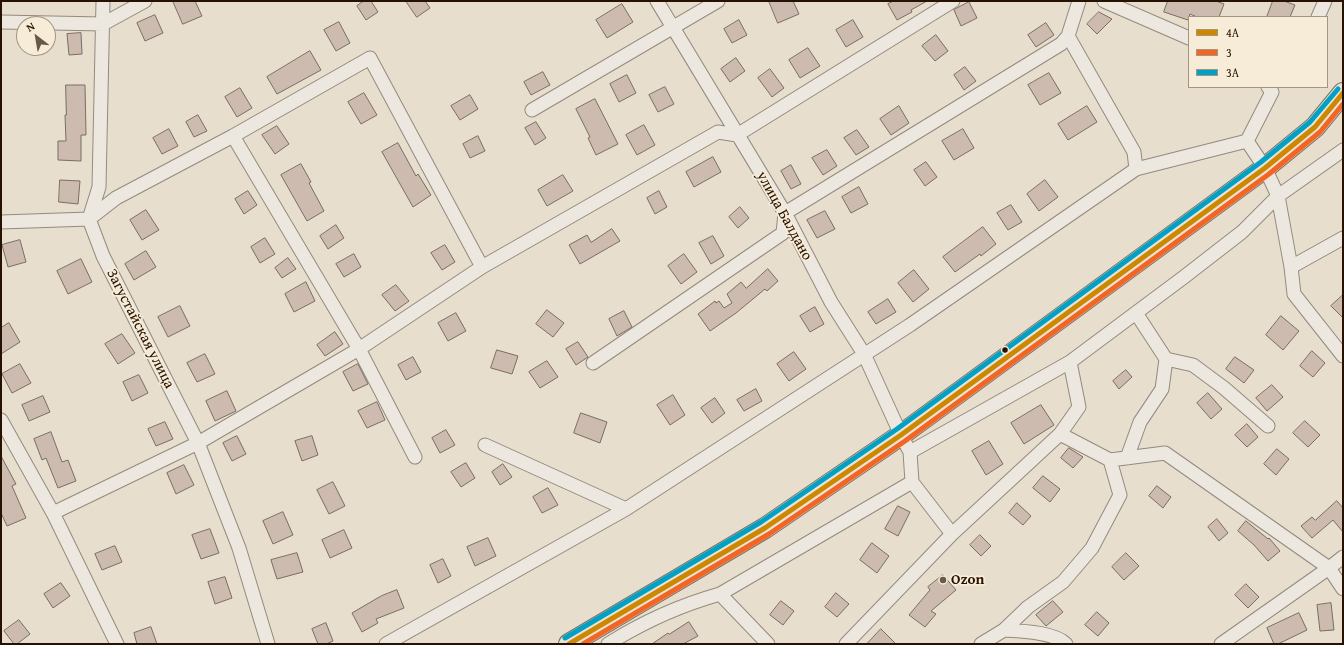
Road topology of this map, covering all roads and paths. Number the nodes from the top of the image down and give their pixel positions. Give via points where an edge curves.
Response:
1 (102, 1) edge
2 (145, 1) edge
3 (657, 1) edge
4 (718, 1) edge
5 (953, 1) edge
6 (1079, 1) edge
7 (1104, 1) edge
8 (1325, 1) edge
9 (1318, 16) edge
10 (1, 22) edge
11 (103, 24) junction
12 (672, 28) junction
13 (1068, 36) junction
14 (1188, 38) edge
15 (1273, 89) edge
16 (1343, 93) edge
17 (532, 110) dead end
18 (737, 135) junction
19 (233, 136) junction
20 (1247, 141) junction
21 (1343, 150) edge
22 (1265, 168) junction
23 (1136, 169) junction
24 (1278, 196) junction
25 (785, 213) junction
26 (89, 220) junction
27 (1, 222) edge
28 (1343, 238) edge
29 (482, 266) junction
30 (1291, 267) junction
31 (1136, 313) junction
32 (359, 349) junction
33 (864, 354) junction
34 (1343, 356) edge
35 (1166, 359) junction
36 (1070, 362) junction
37 (593, 363) dead end
38 (1, 420) edge
39 (1268, 426) dead end
40 (1060, 434) junction
41 (198, 442) junction
42 (905, 443) junction
43 (485, 445) dead end
44 (415, 457) dead end
45 (1127, 458) junction
46 (1110, 460) junction
47 (912, 482) junction
48 (626, 508) junction
49 (53, 513) junction
50 (952, 534) junction
51 (1343, 557) edge
52 (1329, 568) junction
53 (1343, 589) edge
54 (720, 594) junction
55 (1004, 630) junction
56 (117, 644) edge
57 (268, 644) edge
58 (386, 644) edge
59 (569, 644) edge
60 (608, 644) edge
61 (768, 644) edge
62 (846, 644) edge
63 (981, 644) edge
64 (1066, 644) edge
65 (1221, 644) edge

1 - 11 street
2 - 11 street
3 - 12 street, улица Балдано
4 - 12 street
5 - 18 street
6 - 13 street
7 - 14 street
8 - 9 street
10 - 11 street
11 - 26 street via 99,187
12 - 17 street
12 - 18 street, улица Балдано
13 - 23 street via 1134,152
13 - 25 street via 1060,44
15 - 20 street
16 - 22 main road via 1315,127
18 - 25 street, улица Балдано
18 - 29 street via 718,132
19 - 26 street via 116,198
19 - 29 street via 370,58
19 - 32 street
20 - 22 street
20 - 23 street
21 - 24 street
22 - 24 street
22 - 42 main road
23 - 33 street
24 - 30 street
24 - 31 street via 1242,232
25 - 33 street, улица Балдано via 831,302
25 - 37 street via 783,233
26 - 27 street
26 - 41 street, Загустайская улица via 103,256
28 - 30 street
29 - 32 street
30 - 34 street via 1294,294
31 - 35 street
31 - 36 street
32 - 41 street
32 - 44 street
33 - 42 street, улица Балдано
33 - 48 street
35 - 39 street via 1193,365
35 - 45 street via 1162,389 1140,422
36 - 40 street via 1080,406
36 - 42 street
38 - 49 street
40 - 46 street
40 - 50 street
41 - 49 street
41 - 57 street, Загустайская улица via 239,548
42 - 47 street
42 - 59 main road
43 - 48 street
45 - 46 street
45 - 52 street via 1165,453
46 - 55 street via 1120,494 1092,548 1063,582 1028,607
47 - 50 street
47 - 54 street
48 - 58 street
49 - 56 street
50 - 62 street
51 - 52 street
52 - 53 street
52 - 65 street
54 - 60 street via 691,602 630,630
54 - 61 street
55 - 63 street
55 - 64 street via 1061,639

